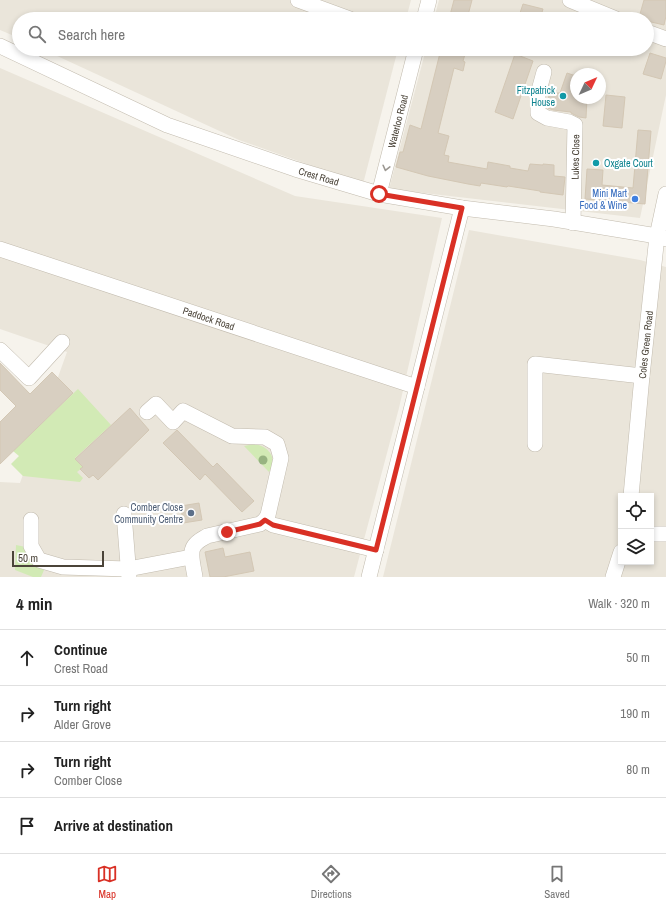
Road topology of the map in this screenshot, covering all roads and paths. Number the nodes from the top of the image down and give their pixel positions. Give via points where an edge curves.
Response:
1 (298, 0) edge
2 (429, 0) edge
3 (570, 0) edge
4 (331, 12) edge
5 (426, 12) edge
6 (599, 12) edge
7 (654, 35) edge
8 (666, 39) edge
9 (0, 46) edge
10 (12, 52) edge
11 (21, 56) edge
12 (414, 56) edge
13 (544, 72) dead end
14 (379, 194) junction
15 (666, 194) edge
16 (462, 208) junction
17 (573, 222) junction
18 (662, 237) edge
19 (0, 249) edge
20 (62, 342) dead end
21 (0, 350) edge
22 (642, 376) junction
23 (417, 387) junction
24 (147, 412) dead end
25 (535, 444) dead end
26 (631, 493) edge
27 (124, 514) dead end
28 (31, 520) dead end
29 (265, 520) junction
30 (654, 534) edge
31 (666, 534) edge
32 (376, 550) junction
33 (192, 556) junction
34 (618, 561) edge
35 (128, 573) edge
36 (195, 577) edge
37 (369, 577) edge
38 (613, 577) edge

1 - 4 street
2 - 5 street
3 - 6 street
7 - 8 street
9 - 10 street, Crest Road
11 - 14 street, Crest Road via 167,125 295,169
12 -> 14 street, Waterloo Road
13 - 17 street, Lukes Close via 538,94 538,113 546,118 575,125
14 - 16 street, Crest Road
15 - 18 street, Coles Green Road
16 - 17 street, Crest Road
16 - 23 street
17 - 18 street, Crest Road
18 - 22 street, Coles Green Road
19 - 23 street, Paddock Road
20 - 21 street via 29,378
22 - 25 street via 534,364
22 - 26 street, Coles Green Road
23 - 32 street
24 - 29 street via 156,404 173,422 183,411 232,436 264,437 276,444 281,458
27 - 35 street
28 - 35 street via 31,546 39,560 63,567
29 - 32 street via 273,525
29 - 33 street via 260,524 207,536 193,547
30 - 31 street
32 - 37 street
33 - 35 street
33 - 36 street
34 - 38 street

